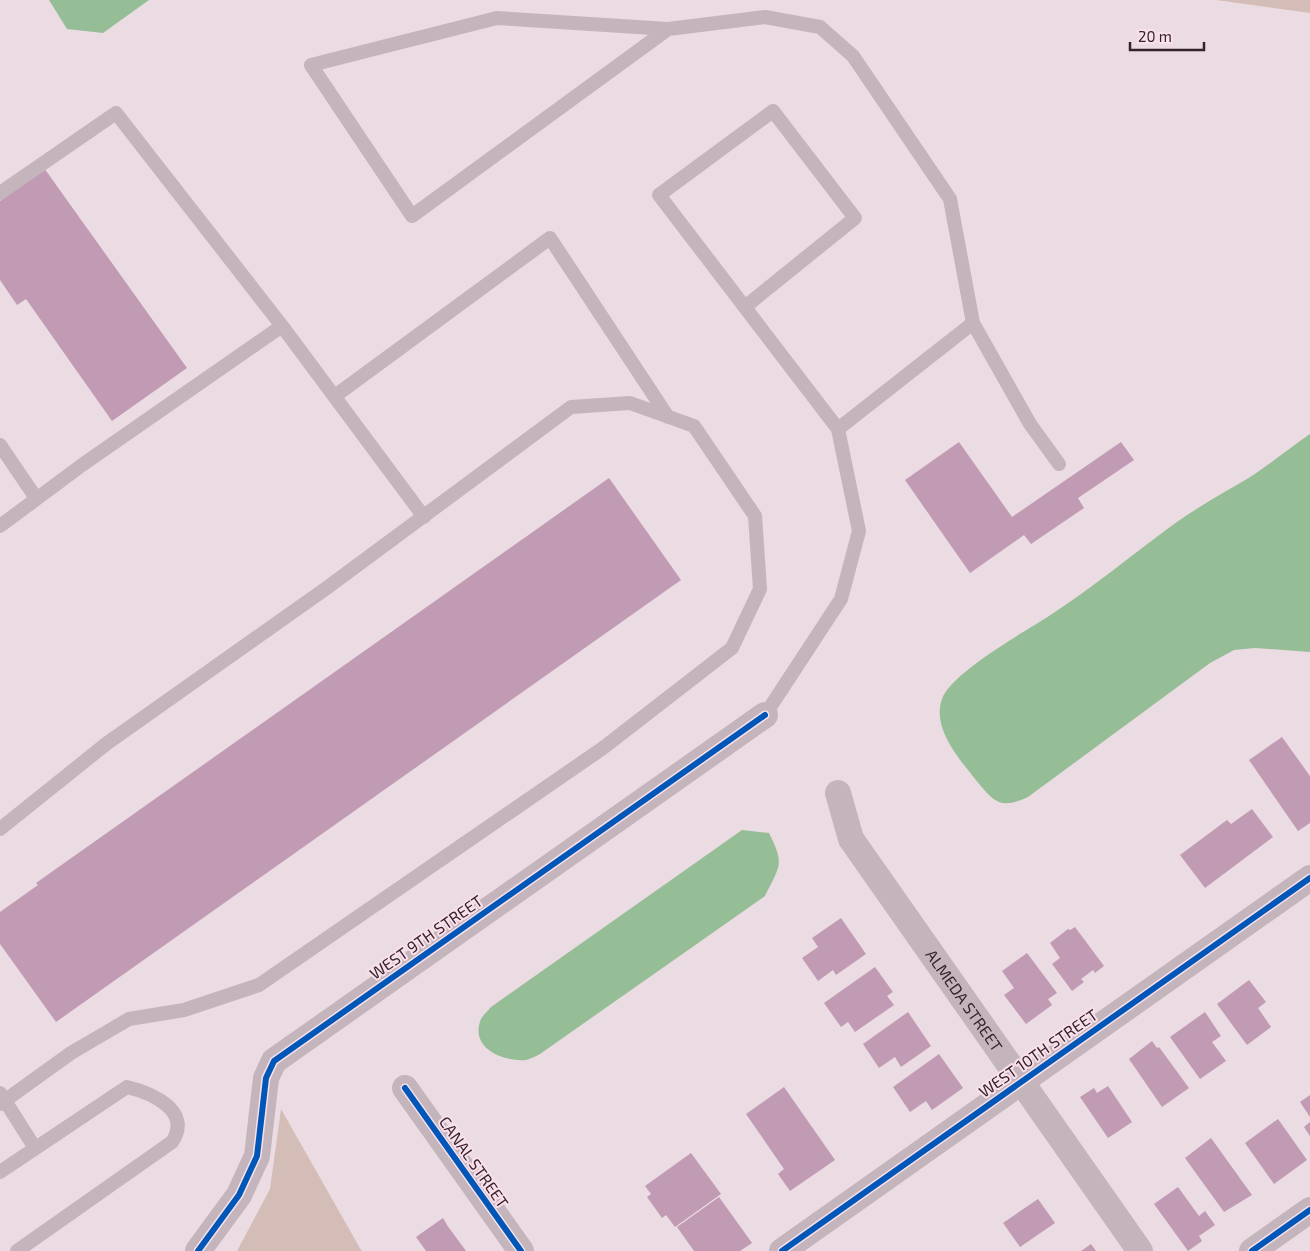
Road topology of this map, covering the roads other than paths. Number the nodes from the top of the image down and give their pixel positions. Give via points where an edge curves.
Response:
1 (668, 29) junction
2 (0, 193) edge
3 (746, 306) junction
4 (973, 323) junction
5 (282, 326) junction
6 (335, 396) junction
7 (668, 417) junction
8 (838, 429) junction
9 (0, 445) edge
10 (1059, 464) dead end
11 (36, 498) junction
12 (424, 517) junction
13 (0, 526) edge
14 (765, 715) joint
15 (838, 793) dead end
16 (0, 829) edge
17 (1310, 878) edge
18 (1020, 1082) junction
19 (405, 1088) dead end
20 (2, 1099) edge
21 (35, 1148) junction
22 (0, 1172) edge
23 (1310, 1210) edge
24 (17, 1251) edge
25 (198, 1251) edge
26 (521, 1251) edge
27 (782, 1251) edge
28 (1140, 1251) edge
29 (1252, 1251) edge

1 - 1 lane via 412,216 311,65 497,18
1 - 4 lane via 765,17 820,27 854,56 950,199
2 - 5 lane via 116,113
3 - 3 lane via 659,195 774,111 856,218
3 - 8 lane
4 - 8 lane
4 - 10 lane via 1030,424
5 - 6 lane
5 - 11 lane
6 - 7 lane via 550,238
6 - 12 lane
7 - 12 lane via 630,403 571,407
7 - 20 lane via 694,426 755,516 760,589 732,648 603,748 258,985 184,1010 129,1018
8 - 14 lane via 859,532 841,599
9 - 11 lane
11 - 13 lane
12 - 16 lane via 106,744
14 - 25 street, WEST 9TH STREET via 274,1061 266,1078 257,1156 239,1194
15 - 18 street, ALMEDA STREET via 851,839
17 - 18 street, WEST 10TH STREET
18 - 27 street, WEST 10TH STREET
18 - 28 street, ALMEDA STREET
19 - 26 street, CANAL STREET
20 - 21 lane
21 - 22 lane
21 - 24 lane via 127,1088 146,1092 164,1102 178,1123 178,1133 172,1142
23 - 29 street

